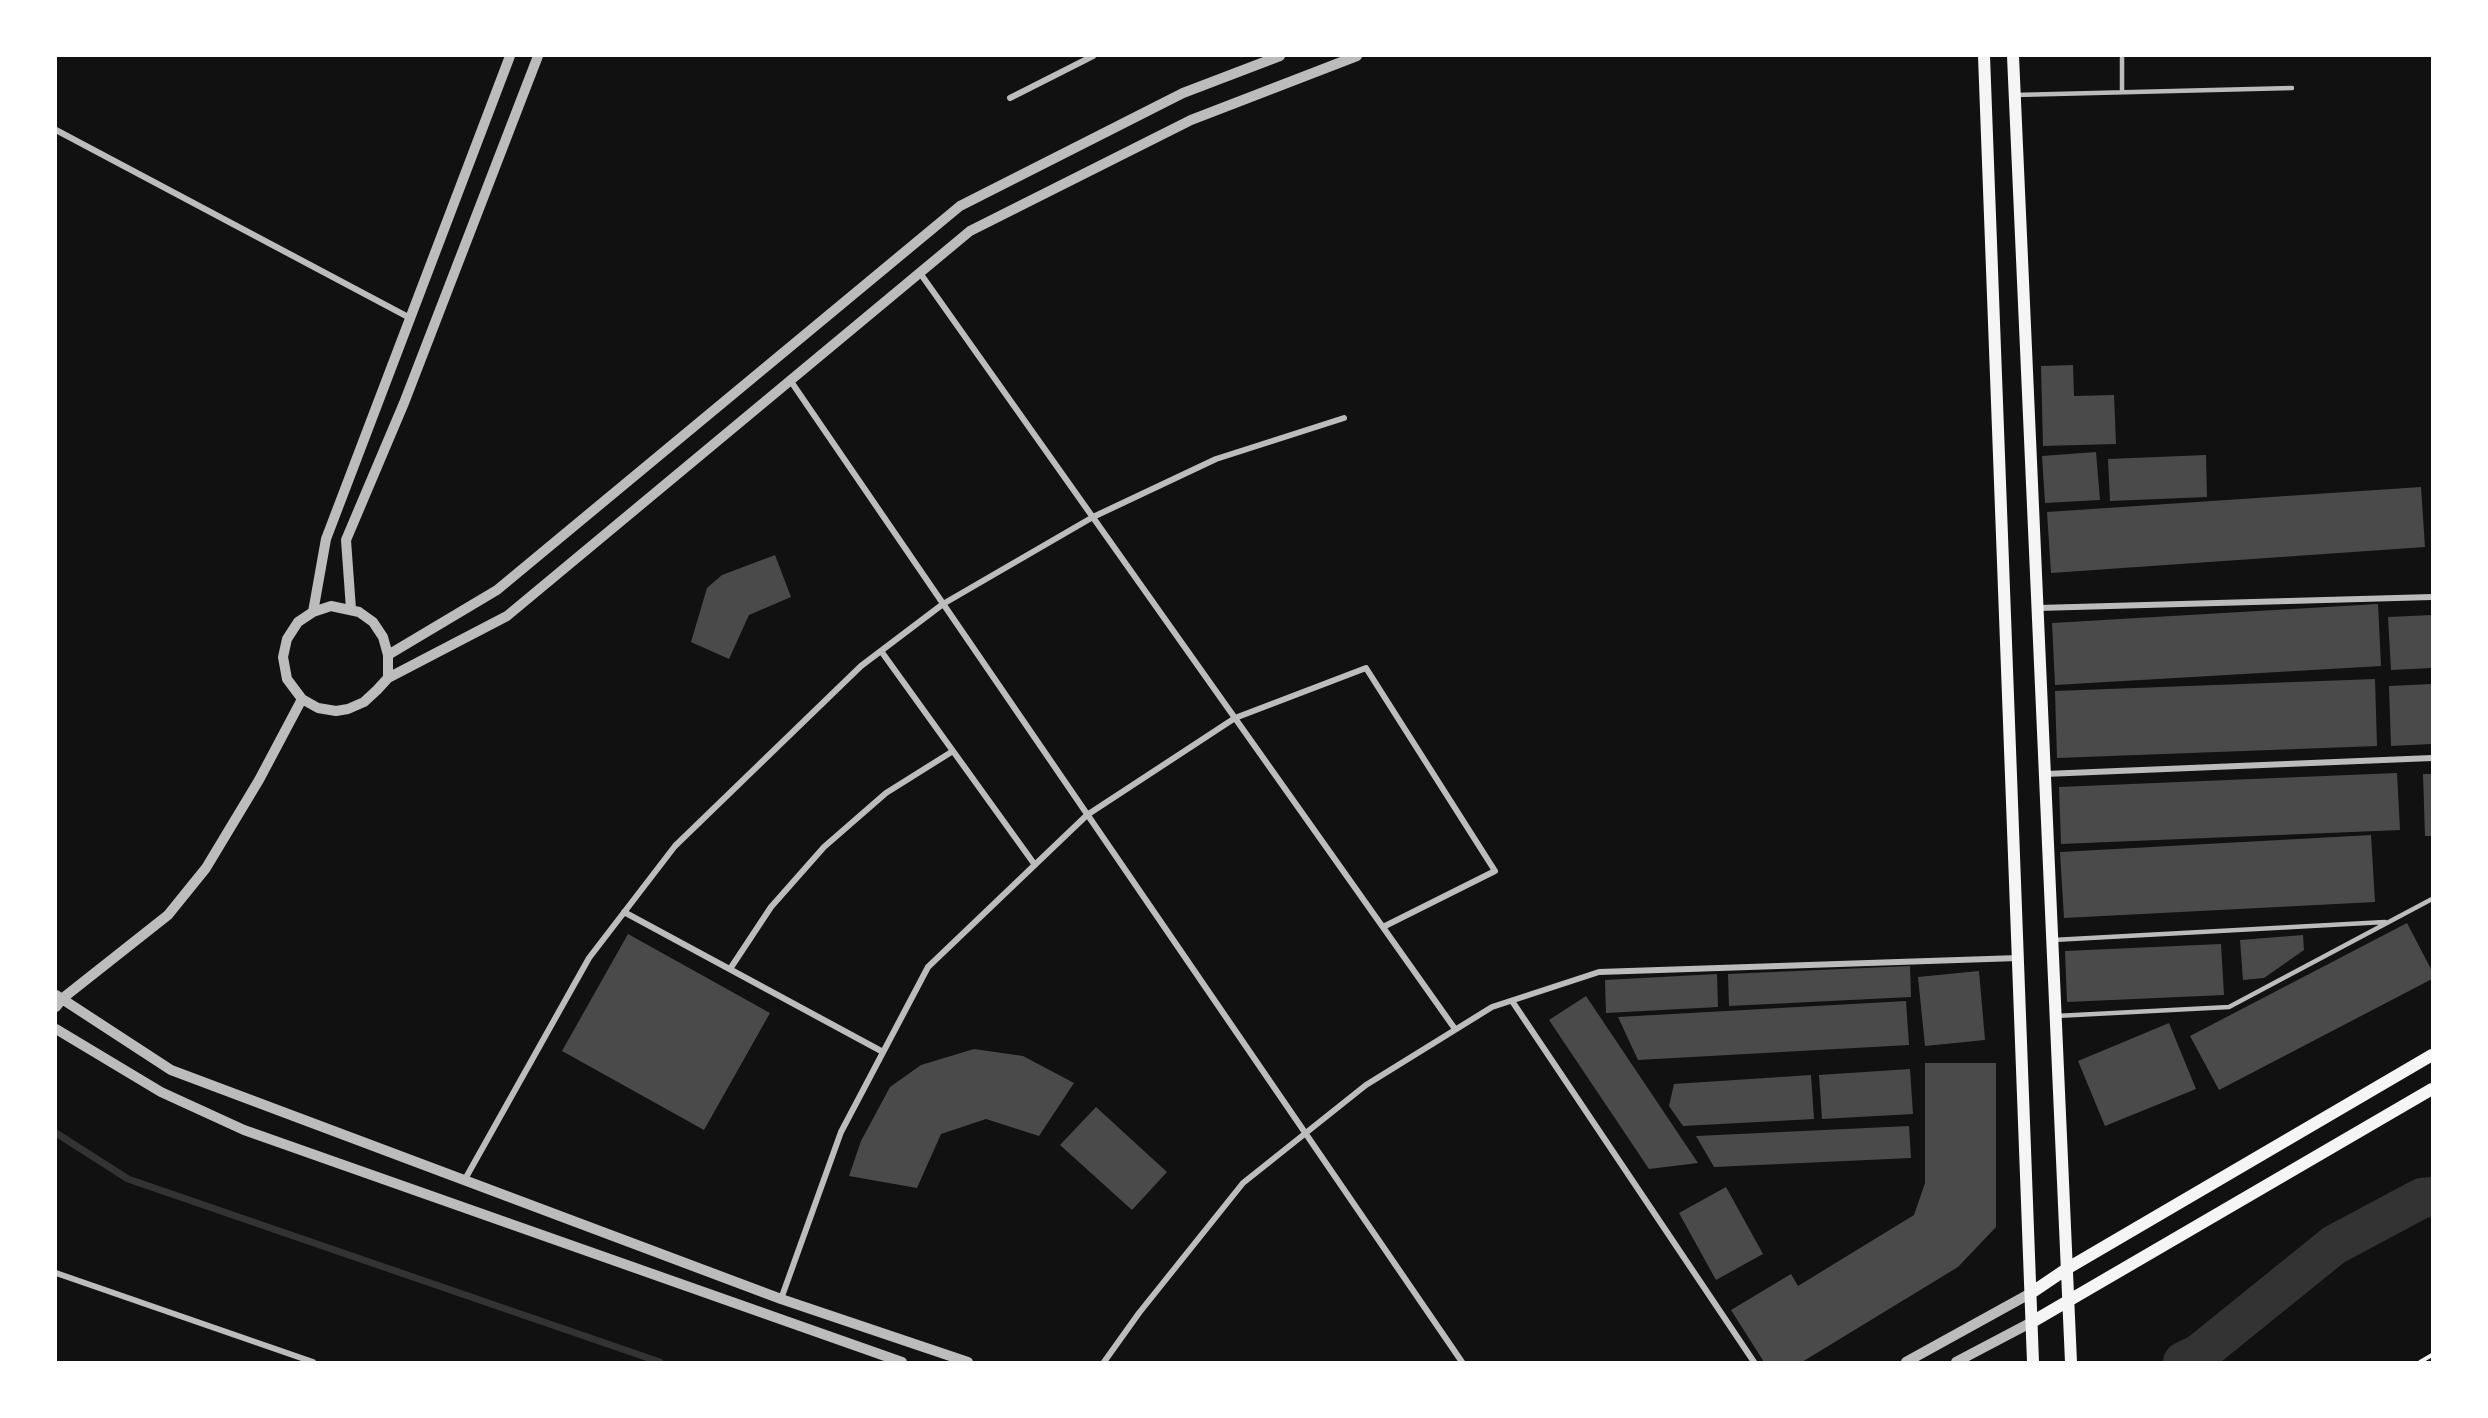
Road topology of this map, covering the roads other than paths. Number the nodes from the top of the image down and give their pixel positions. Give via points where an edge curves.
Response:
1 (510, 56) edge
2 (538, 56) edge
3 (1093, 56) edge
4 (1280, 56) edge
5 (1357, 56) edge
6 (1984, 56) edge
7 (2013, 56) edge
8 (2122, 56) edge
9 (2292, 88) dead end
10 (2122, 92) junction
11 (2015, 95) junction
12 (1010, 98) dead end
13 (56, 130) edge
14 (920, 273) junction
15 (410, 318) junction
16 (790, 380) junction
17 (1344, 418) dead end
18 (1092, 517) junction
19 (2433, 597) edge
20 (943, 604) junction
21 (2037, 608) junction
22 (351, 609) junction
23 (313, 612) junction
24 (881, 651) junction
25 (388, 655) junction
26 (388, 678) junction
27 (302, 699) junction
28 (1235, 718) junction
29 (954, 751) junction
30 (2433, 758) edge
31 (2045, 774) junction
32 (1087, 814) junction
33 (1035, 865) junction
34 (2433, 899) edge
35 (624, 912) junction
36 (2390, 922) junction
37 (1383, 927) junction
38 (2053, 940) junction
39 (2018, 958) junction
40 (730, 969) junction
41 (58, 1000) edge
42 (1512, 1000) junction
43 (2056, 1016) junction
44 (56, 1029) edge
45 (1455, 1029) junction
46 (883, 1052) junction
47 (2433, 1055) edge
48 (2433, 1089) edge
49 (1305, 1133) junction
50 (464, 1181) junction
51 (2068, 1268) junction
52 (56, 1273) edge
53 (2031, 1293) junction
54 (781, 1299) junction
55 (2070, 1301) junction
56 (2032, 1322) junction
57 (313, 1362) edge
58 (902, 1362) edge
59 (968, 1362) edge
60 (1104, 1362) edge
61 (1462, 1362) edge
62 (1754, 1362) edge
63 (1906, 1362) edge
64 (1956, 1362) edge
65 (2033, 1362) edge
66 (2072, 1362) edge

1 - 15 street
2 - 22 street via 404,403 346,540
3 - 12 street
4 - 25 street via 1183,93 960,206 497,590
5 - 14 street via 1191,120 970,231
6 - 39 main road
7 - 11 main road
8 - 10 lane
9 - 10 lane
10 - 11 lane
11 - 21 main road
13 - 15 street
14 - 16 street
14 - 18 street
15 - 23 street via 326,539
16 - 20 street
16 - 26 street via 507,616
17 - 18 street via 1216,459
18 - 20 street
18 - 28 street
19 - 21 street
20 - 24 street
20 - 32 street
21 - 31 main road
22 - 23 street via 330,606
22 - 25 street via 373,622
23 - 27 street via 298,622 287,639 283,657 287,679
24 - 29 street
24 - 35 street via 675,846
25 - 26 street
26 - 27 street via 364,702 348,709 318,708
27 - 41 street via 206,868 168,915
28 - 32 street
28 - 37 street
28 - 37 street via 1366,668 1495,871
29 - 33 street
29 - 40 street via 886,793 824,847 771,907
30 - 31 street
31 - 38 main road
32 - 33 street
32 - 49 street
33 - 46 street via 928,967
34 - 36 lane
35 - 40 street
35 - 50 street via 589,958
36 - 38 lane
36 - 43 lane via 2229,1007
37 - 45 street
38 - 43 main road
39 - 42 street via 1599,972
39 - 53 main road
40 - 46 street
41 - 50 street via 171,1070
42 - 45 street via 1491,1007
42 - 62 street
43 - 51 main road
44 - 58 street via 161,1092 243,1130
45 - 49 street via 1366,1085
46 - 54 street via 841,1132
47 - 51 main road
48 - 55 main road
49 - 60 street via 1243,1183
49 - 61 street
50 - 54 street
51 - 53 main road
51 - 55 main road
52 - 57 street
53 - 56 main road
53 - 63 street
54 - 59 street
55 - 56 main road
55 - 66 main road
56 - 64 street
56 - 65 main road

